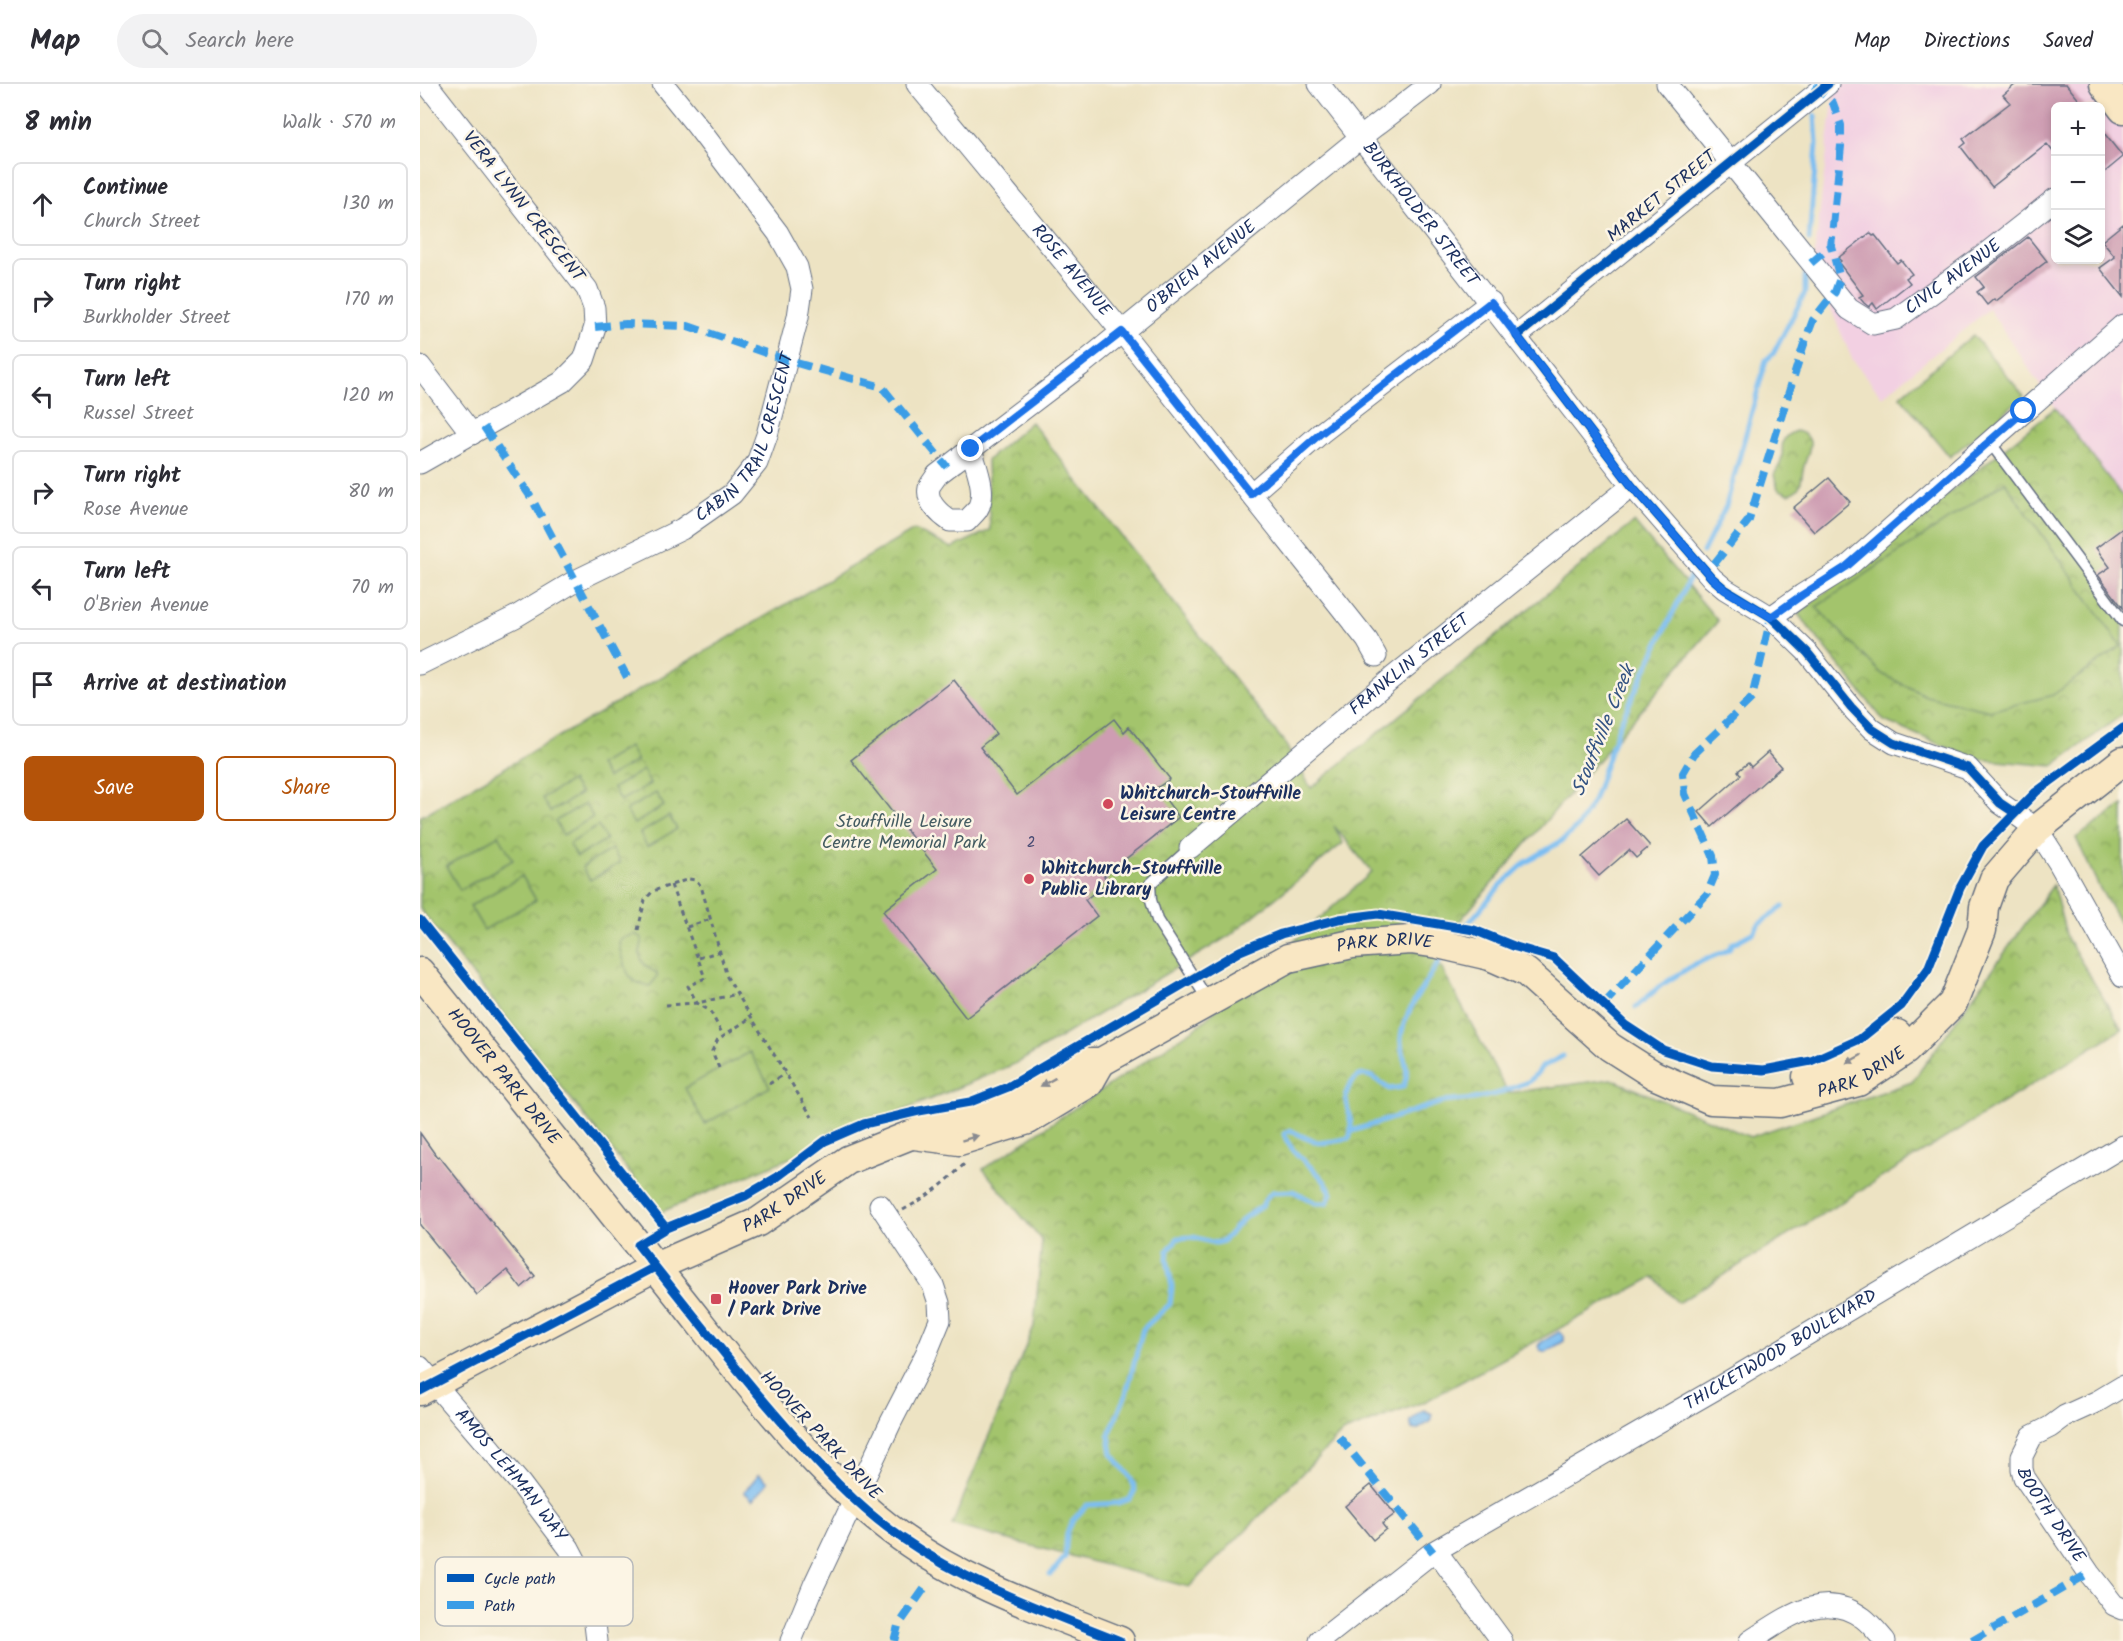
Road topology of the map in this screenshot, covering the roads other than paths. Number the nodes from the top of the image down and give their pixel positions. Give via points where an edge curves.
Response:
1 (427, 84) edge
2 (663, 84) edge
3 (918, 84) edge
4 (1319, 84) edge
5 (1430, 84) edge
6 (1667, 84) edge
7 (1828, 84) edge
8 (2104, 84) edge
9 (2123, 109) edge
10 (1361, 137) junction
11 (1731, 163) junction
12 (2051, 202) edge
13 (1491, 302) junction
14 (2123, 325) edge
15 (1122, 332) junction
16 (1517, 336) junction
17 (420, 366) edge
18 (472, 434) junction
19 (1989, 441) junction
20 (971, 449) dead end
21 (420, 463) edge
22 (1632, 486) junction
23 (1251, 494) junction
24 (1771, 617) junction
25 (2123, 621) edge
26 (1376, 656) dead end
27 (420, 664) edge
28 (2123, 761) edge
29 (2037, 829) junction
30 (1190, 848) joint
31 (420, 972) edge
32 (2123, 977) edge
33 (1209, 1003) junction
34 (1101, 1062) junction
35 (912, 1135) junction
36 (2123, 1146) edge
37 (884, 1211) road end
38 (656, 1267) junction
39 (424, 1380) edge
40 (2123, 1386) edge
41 (855, 1502) junction
42 (1436, 1551) junction
43 (574, 1557) edge
44 (2123, 1609) edge
45 (595, 1626) edge
46 (597, 1641) edge
47 (791, 1641) edge
48 (1120, 1641) edge
49 (1320, 1641) edge
50 (1502, 1641) edge
51 (1750, 1641) edge
52 (1885, 1641) edge

1 - 18 street, VERA LYNN CRESCENT via 587,289 594,308 595,327 584,360 562,382
2 - 27 street, CABIN TRAIL CRESCENT via 778,233 797,267 802,289 798,317 757,463 732,494 682,529
3 - 15 street, ROSE AVENUE
4 - 10 street, BURKHOLDER STREET
5 - 10 street, O'BRIEN AVENUE
6 - 11 street, CIVIC AVENUE
7 - 11 street, MARKET STREET
8 - 9 street
10 - 13 street, BURKHOLDER STREET
10 - 15 street, O'BRIEN AVENUE
11 - 12 street, CIVIC AVENUE via 1846,306 1873,324 1896,319
11 - 16 street, MARKET STREET
13 - 16 street, BURKHOLDER STREET
13 - 23 street via 1321,433
14 - 19 street
15 - 20 street, O'BRIEN AVENUE
15 - 23 street, ROSE AVENUE
16 - 22 street, BURKHOLDER STREET
17 - 18 street
18 - 21 street, VERA LYNN CRESCENT
19 - 24 street via 1846,567
19 - 25 lane
22 - 24 street, BURKHOLDER STREET via 1718,584
22 - 30 street, FRANKLIN STREET via 1392,678
23 - 26 street, ROSE AVENUE
24 - 29 street, BURKHOLDER STREET via 1807,652 1872,729 1894,743 1968,768 2000,803
28 - 29 street, PARK DRIVE
29 - 32 street
29 - 33 street, PARK DRIVE via 1994,879 1984,907 1982,930 1953,1003 1906,1050 1858,1082 1780,1103 1712,1100 1654,1075 1610,1047 1526,972 1490,956 1438,944 1411,940 1352,944 1288,958
30 - 33 lane via 1150,884 1151,900 1157,920
31 - 38 street, HOOVER PARK DRIVE
33 - 34 street, PARK DRIVE
34 -> 35 street, PARK DRIVE via 1083,1062 998,1110 948,1120
35 -> 34 street, PARK DRIVE via 959,1141 1029,1120 1089,1083
35 - 38 street, PARK DRIVE via 848,1160 758,1222
36 - 42 street, THICKETWOOD BOULEVARD
37 - 41 street via 933,1286 940,1320
38 - 39 street, PARK DRIVE
38 - 41 street, HOOVER PARK DRIVE via 749,1384
39 - 43 street, AMOS LEHMAN WAY via 520,1484
40 - 44 street, BOOTH DRIVE via 2032,1436 2022,1456 2024,1477 2089,1573 2114,1605
41 - 47 street
41 - 48 street, HOOVER PARK DRIVE via 902,1538 958,1572
42 - 49 street, THICKETWOOD BOULEVARD
42 - 50 street
45 - 46 street, AMOS LEHMAN WAY
51 - 52 street via 1795,1614 1819,1605 1847,1608 1864,1618

